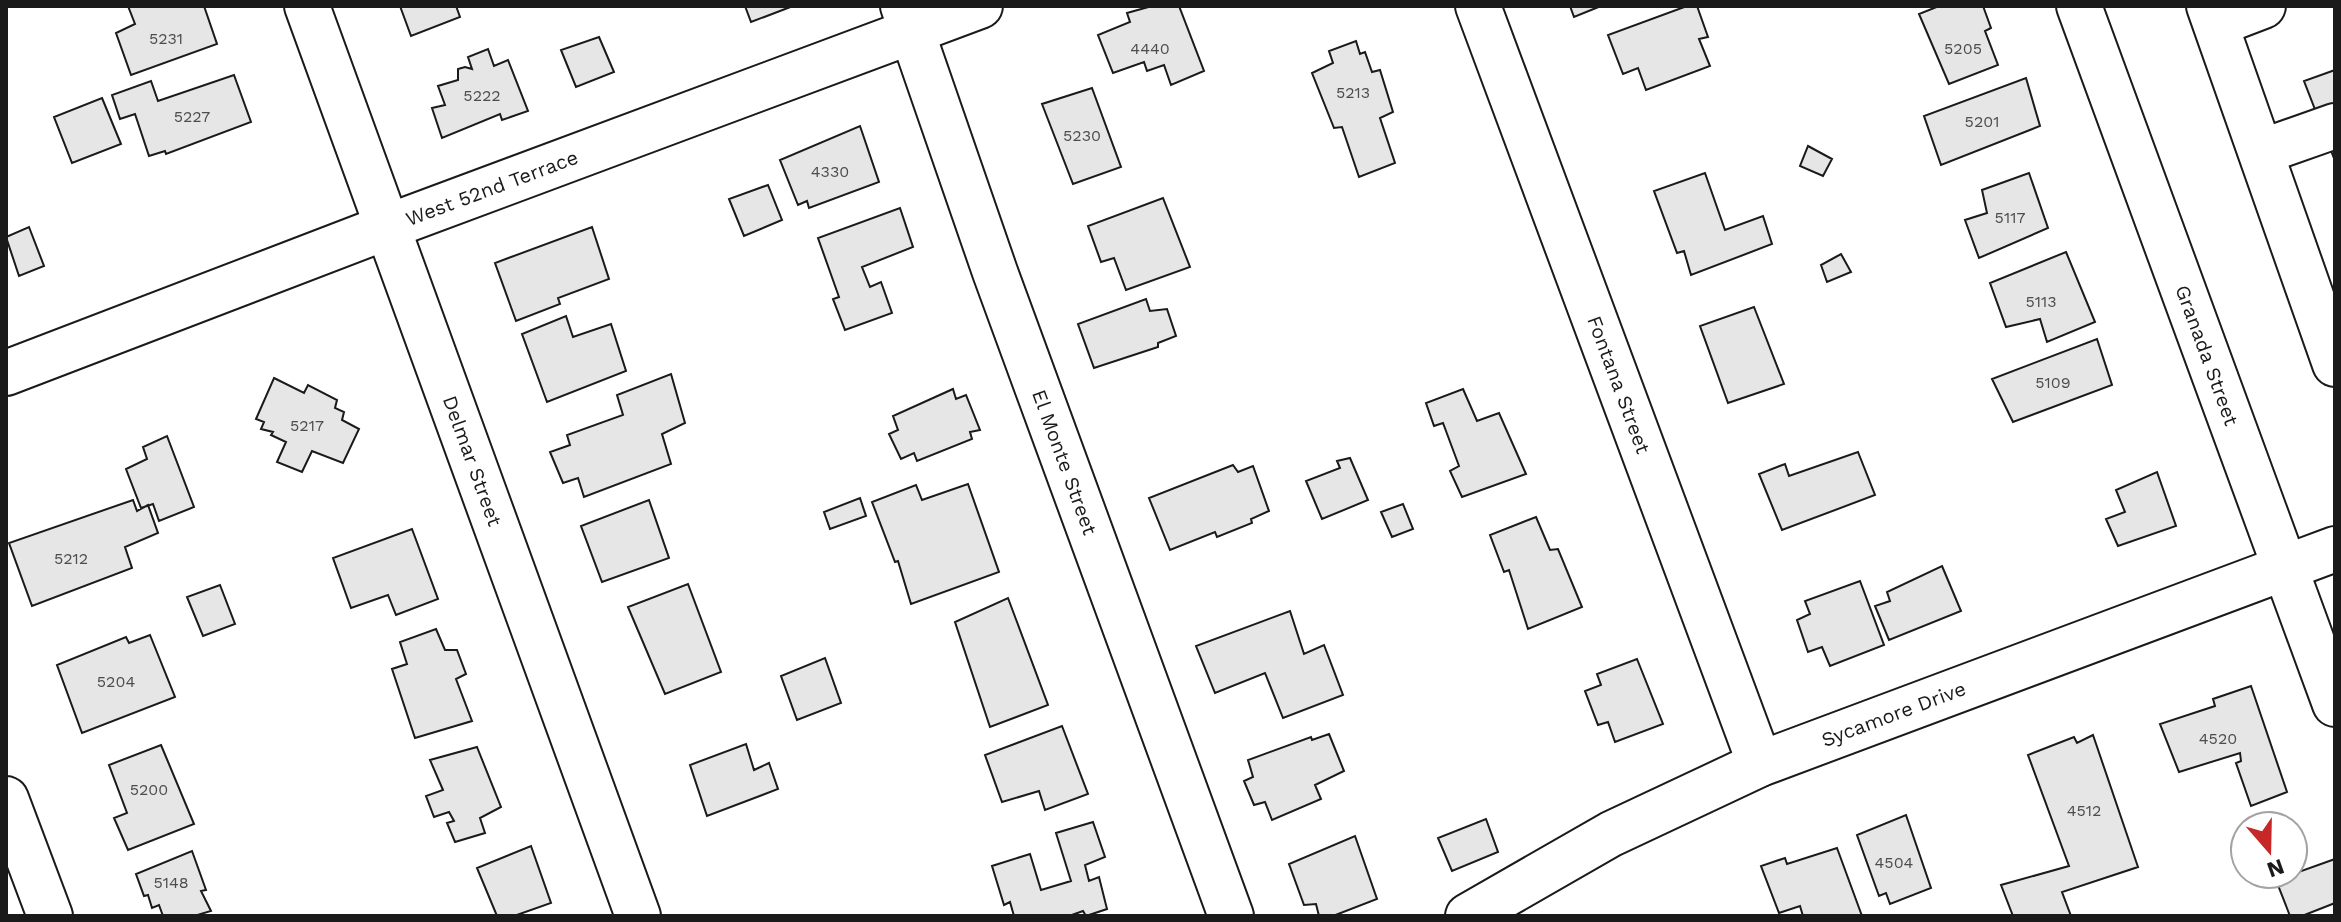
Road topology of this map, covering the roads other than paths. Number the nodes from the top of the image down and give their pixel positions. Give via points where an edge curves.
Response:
1 (307, 6) edge
2 (980, 6) edge
3 (1478, 6) edge
4 (2079, 6) edge
5 (2263, 6) edge
6 (2213, 15) edge
7 (908, 19) edge
8 (2335, 126) edge
9 (2261, 152) junction
10 (387, 227) junction
11 (2319, 265) edge
12 (2335, 364) edge
13 (6, 373) edge
14 (2335, 549) edge
15 (2285, 568) junction
16 (2335, 704) edge
17 (1760, 764) junction
18 (6, 799) edge
19 (50, 916) edge
20 (638, 916) edge
21 (1231, 916) edge
22 (1468, 916) edge

1 - 10 street, Delmar Street
2 - 7 street, West 52nd Terrace
3 - 17 street, Fontana Street
4 - 15 street, Granada Street
5 - 6 street
6 - 9 street
7 - 10 street, West 52nd Terrace
7 - 21 street, El Monte Street
8 - 9 street
9 - 11 street
10 - 13 street, West 52nd Terrace
10 - 20 street, Delmar Street
11 - 12 street
14 - 15 street, Sycamore Drive
15 - 16 street, Granada Street
15 - 17 street, Sycamore Drive
17 - 22 street, Sycamore Drive via 1611,834
18 - 19 street

